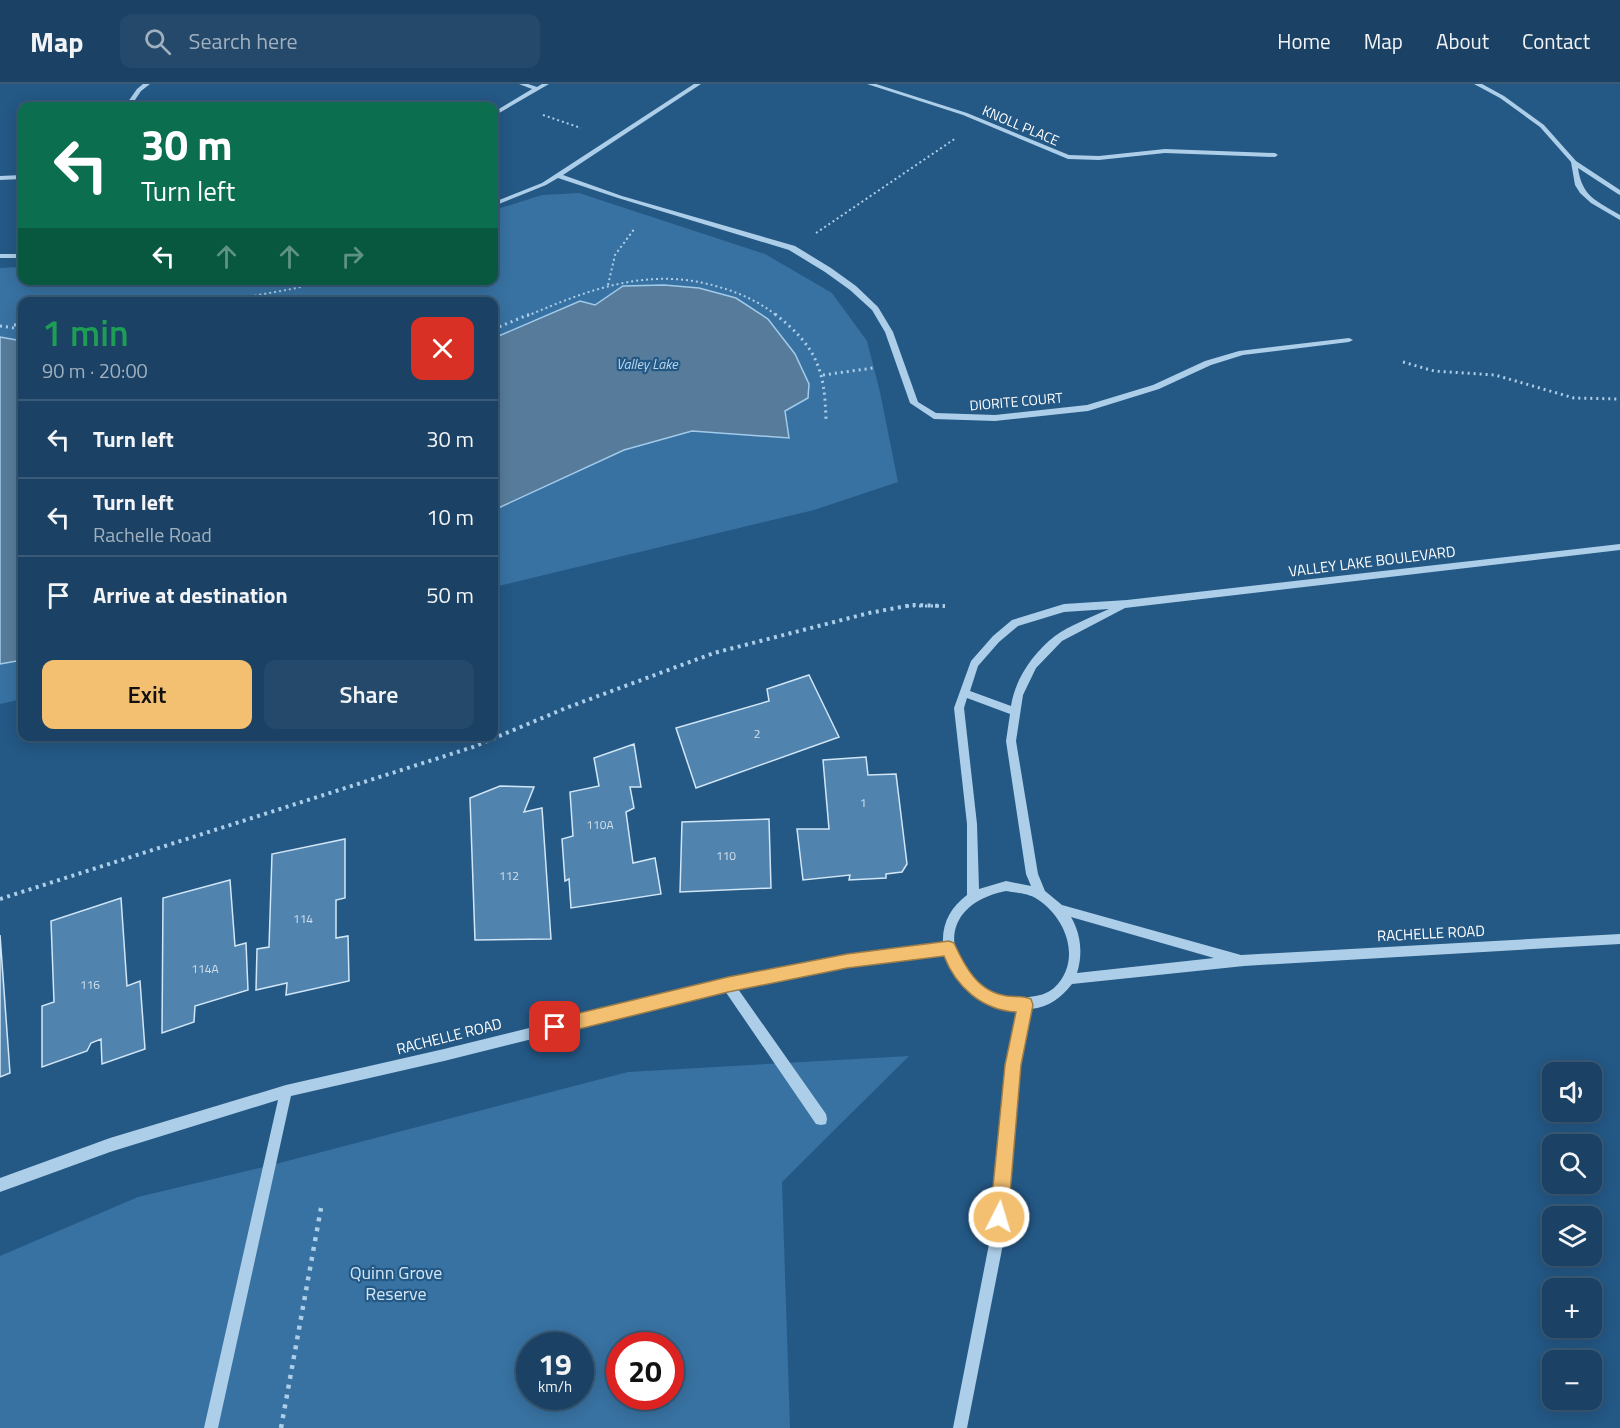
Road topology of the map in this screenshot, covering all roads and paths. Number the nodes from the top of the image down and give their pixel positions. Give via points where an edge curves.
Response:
1 (147, 84) edge
2 (522, 84) edge
3 (546, 84) edge
4 (698, 84) edge
5 (870, 84) edge
6 (1477, 84) edge
7 (537, 89) junction
8 (131, 102) edge
9 (498, 112) edge
10 (536, 113) dead end
11 (588, 130) dead end
12 (952, 142) dead end
13 (1275, 155) dead end
14 (1574, 162) junction
15 (557, 175) junction
16 (18, 177) edge
17 (0, 178) edge
18 (1620, 193) edge
19 (498, 202) edge
20 (1620, 218) edge
21 (640, 220) dead end
22 (812, 235) dead end
23 (0, 256) edge
24 (18, 256) edge
25 (306, 285) edge
26 (608, 286) junction
27 (248, 297) edge
28 (18, 325) edge
29 (0, 326) edge
30 (7, 326) junction
31 (498, 327) edge
32 (18, 328) edge
33 (1349, 340) dead end
34 (1403, 362) dead end
35 (876, 368) dead end
36 (823, 375) junction
37 (1620, 399) edge
38 (826, 421) dead end
39 (1620, 547) edge
40 (1127, 604) junction
41 (945, 606) dead end
42 (964, 693) junction
43 (1015, 712) junction
44 (498, 737) edge
45 (487, 741) edge
46 (973, 895) junction
47 (1041, 895) junction
48 (0, 899) edge
49 (1059, 909) junction
50 (1620, 939) edge
51 (949, 948) junction
52 (1244, 960) junction
53 (1070, 979) junction
54 (728, 985) junction
55 (1026, 1005) junction
56 (286, 1091) junction
57 (821, 1119) dead end
58 (0, 1185) edge
59 (321, 1208) dead end
60 (211, 1428) edge
61 (281, 1428) edge
62 (960, 1428) edge

1 - 8 street
2 - 7 street
3 - 7 street
4 - 15 street
5 - 13 street, KNOLL PLACE via 965,114 1068,157 1165,151
6 - 14 street via 1542,126
7 - 9 street
10 - 11 path
12 - 22 path
14 - 18 street
14 - 20 street via 1580,191
15 - 19 street
15 - 33 street, DIORITE COURT via 792,248 828,270 875,309 889,332 914,403 934,416 995,418 1088,408 1156,387 1208,363 1242,353
16 - 17 street
21 - 26 path via 615,255
23 - 24 street
25 - 27 path
26 - 31 path via 566,298
26 - 36 path via 636,278 670,278 747,295 768,306 800,336
28 - 30 path
29 - 30 path
30 - 32 path
34 - 37 path via 1434,371 1496,375 1574,398
35 - 36 path
36 - 38 path via 828,405
39 - 40 street, VALLEY LAKE BOULEVARD
40 - 42 street, VALLEY LAKE BOULEVARD via 1064,608 1015,623 974,664
40 - 43 street, VALLEY LAKE BOULEVARD via 1059,638 1032,666 1018,695
41 - 44 path via 912,605 869,613 714,652
42 - 43 street
42 - 46 street, VALLEY LAKE BOULEVARD via 959,708 972,824
43 - 47 street, VALLEY LAKE BOULEVARD via 1011,741 1032,874
45 - 48 path
46 - 47 street via 1006,886
46 - 51 street via 953,918
47 - 49 street
49 - 52 street, RACHELLE ROAD
49 - 53 street via 1071,925 1076,943 1076,962
50 - 52 street, RACHELLE ROAD
51 - 54 street, RACHELLE ROAD via 847,961
51 - 55 street via 968,983 1005,1004
52 - 53 street, RACHELLE ROAD
53 - 55 street via 1043,1001
54 - 56 street, RACHELLE ROAD
54 - 57 street
55 - 62 street via 1013,1065 997,1239
56 - 58 street, RACHELLE ROAD via 110,1145
56 - 60 street
59 - 61 path

